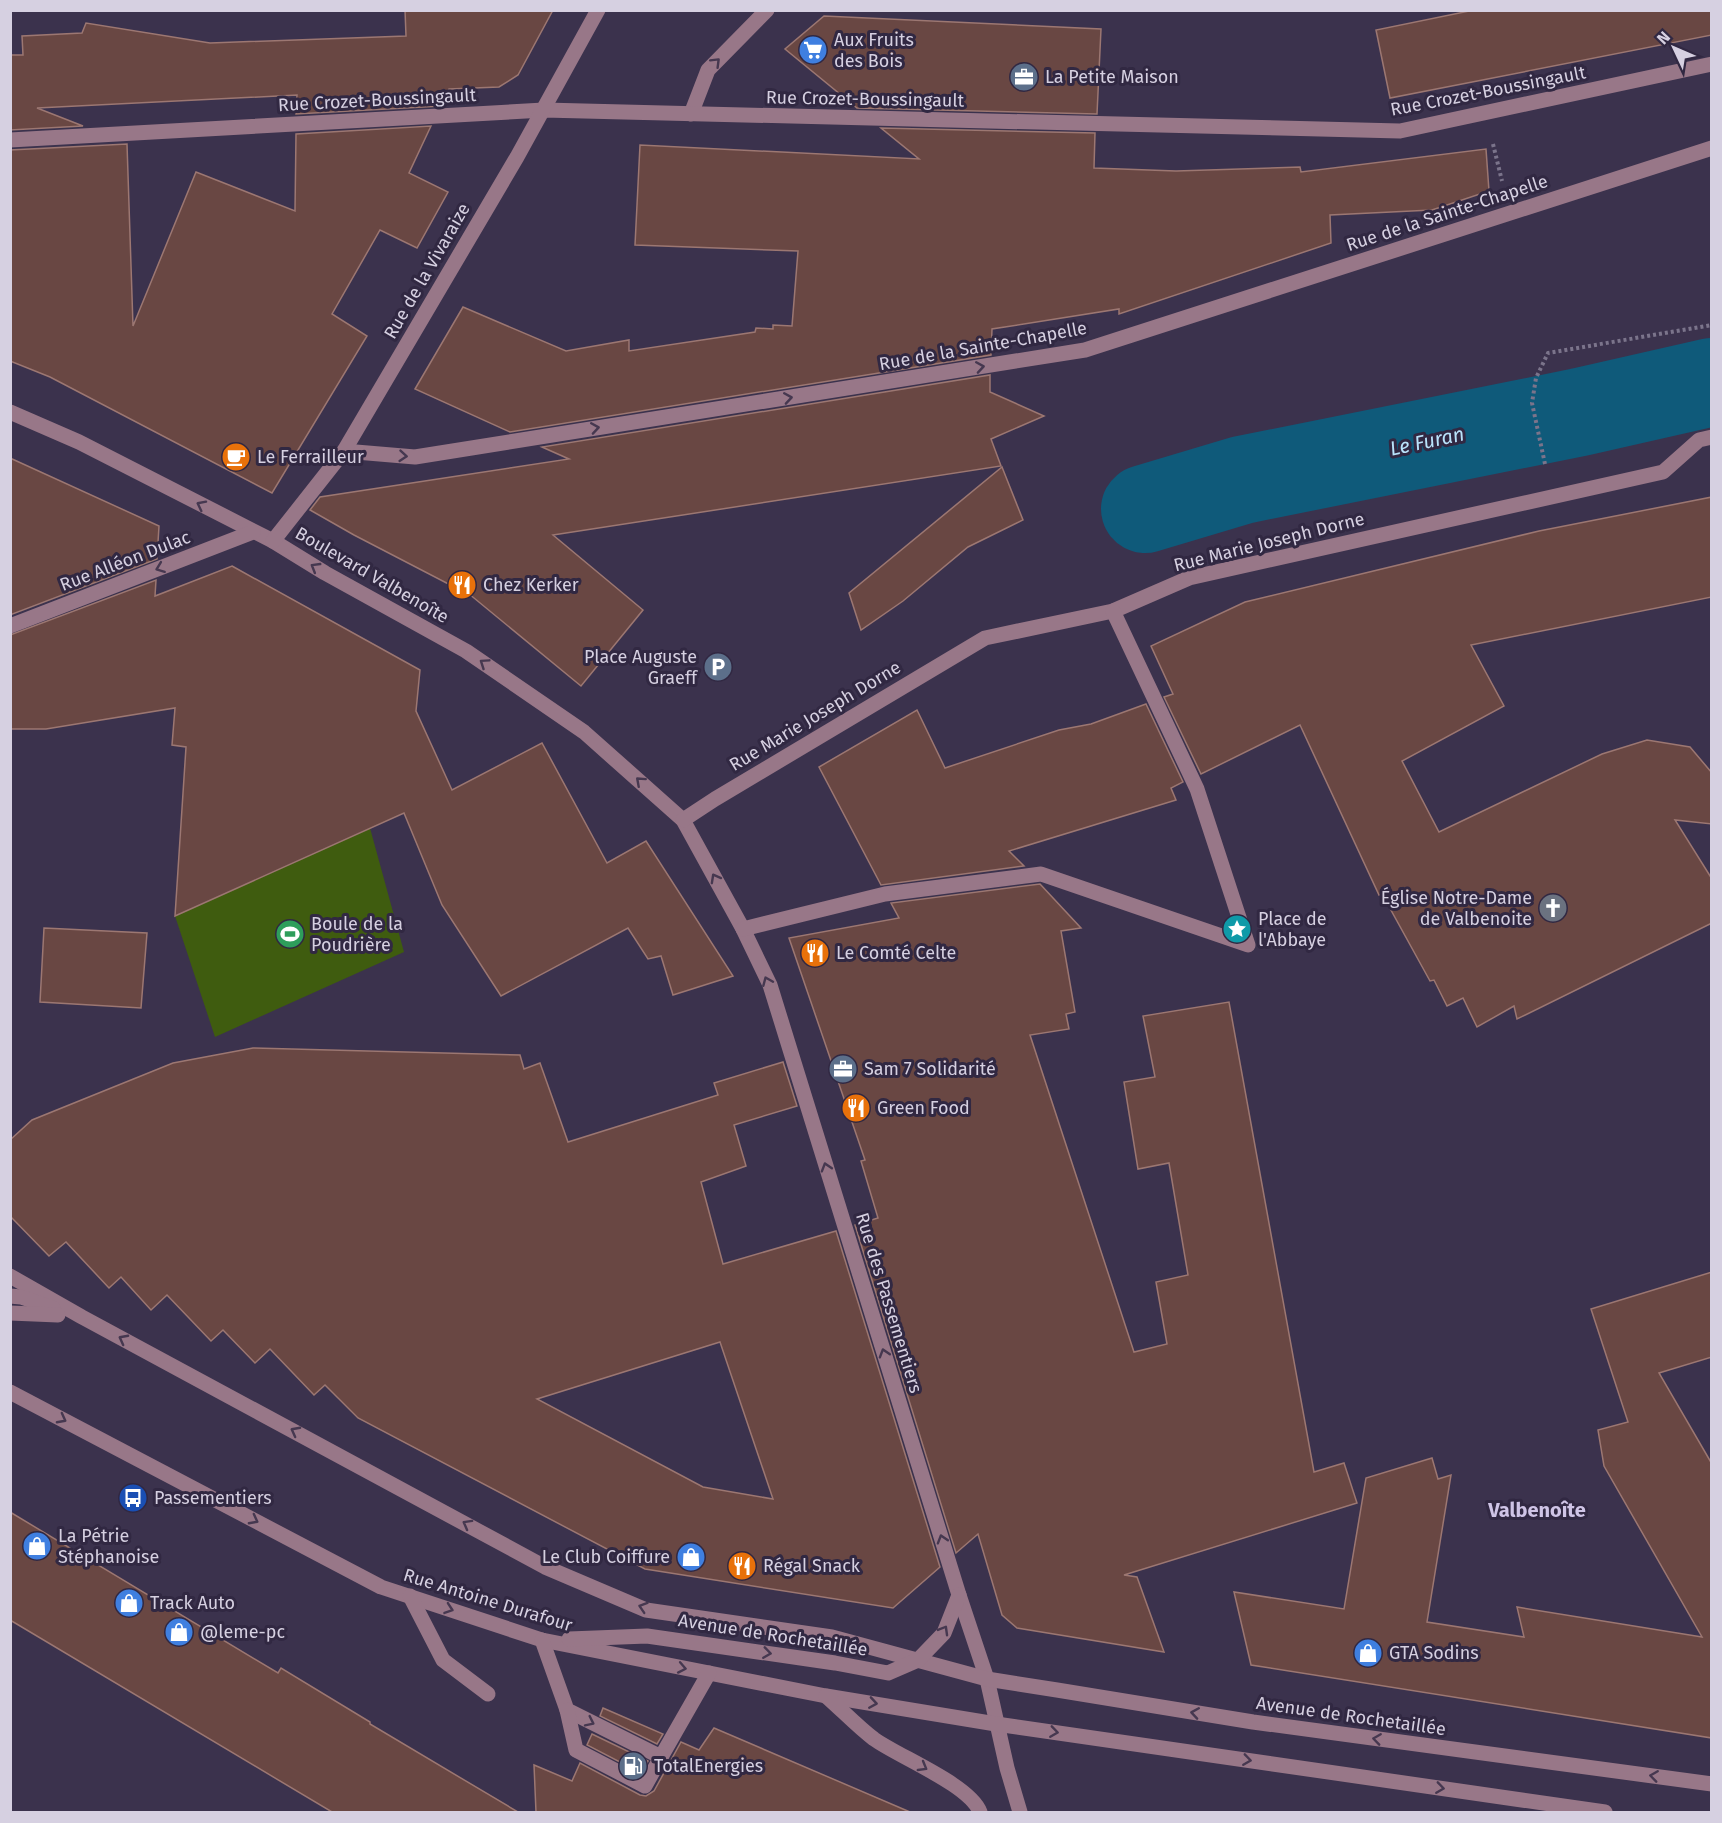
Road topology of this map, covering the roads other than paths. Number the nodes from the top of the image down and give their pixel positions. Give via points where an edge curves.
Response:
1 (598, 10) edge
2 (767, 10) edge
3 (1712, 64) edge
4 (544, 110) junction
5 (691, 114) junction
6 (10, 140) edge
7 (1712, 148) edge
8 (10, 412) edge
9 (1712, 437) edge
10 (344, 451) junction
11 (253, 532) junction
12 (273, 541) junction
13 (1113, 611) junction
14 (10, 626) edge
15 (683, 820) junction
16 (743, 929) junction
17 (10, 1276) edge
18 (10, 1296) edge
19 (10, 1313) edge
20 (82, 1317) junction
21 (10, 1392) edge
22 (959, 1595) junction
23 (410, 1596) junction
24 (542, 1640) junction
25 (918, 1660) junction
26 (709, 1673) junction
27 (987, 1679) junction
28 (488, 1694) dead end
29 (825, 1696) junction
30 (567, 1710) junction
31 (996, 1724) junction
32 (661, 1757) junction
33 (1712, 1784) edge
34 (980, 1812) edge
35 (1020, 1812) edge
36 (1605, 1812) edge

1 - 4 street, Rue de la Vivaraize
5 -> 2 street via 708,70
3 - 5 street, Rue Crozet-Boussingault via 1400,131
4 - 5 street, Rue Crozet-Boussingault
4 - 6 street, Rue Crozet-Boussingault
4 - 10 street, Rue de la Vivaraize
10 -> 7 street, Rue de la Sainte-Chapelle via 415,457 1085,350
11 -> 8 street, Boulevard Valbenoîte via 79,442
9 - 13 street, Rue Marie Joseph Dorne via 1699,440 1663,472 1189,578
10 - 12 street, Rue de la Vivaraize
11 - 12 street, Boulevard Valbenoîte
11 -> 14 street, Rue Alléon Dulac
15 -> 12 street, Boulevard Valbenoîte via 575,725 466,651
13 - 15 street, Rue Marie Joseph Dorne via 985,638
13 - 16 street via 1197,789 1248,945 1041,874 885,894
16 -> 15 street, Rue des Passementiers
22 -> 16 street, Rue des Passementiers via 770,986
17 - 20 street
18 - 20 street
19 - 20 street
25 -> 20 street via 832,1637 646,1610 545,1567
21 -> 23 street, Rue Antoine Durafour via 381,1587
25 -> 22 street, Avenue de Rochetaillée via 945,1633
22 - 27 street, Rue des Passementiers
23 -> 24 street, Rue Antoine Durafour
23 - 28 street via 442,1660
24 -> 25 street, Avenue de Rochetaillée via 647,1636 888,1673
24 -> 26 street, Rue Antoine Durafour
24 - 30 street
25 - 27 street
26 - 29 street, Rue Antoine Durafour
26 - 32 street
27 - 31 street, Rue des Passementiers
33 -> 27 street, Avenue de Rochetaillée via 1253,1722
29 -> 31 street, Rue Antoine Durafour
29 -> 34 street via 874,1739 956,1786
30 -> 32 street
30 - 32 street via 576,1750 645,1786
31 - 35 street, Rue des Passementiers
31 -> 36 street

